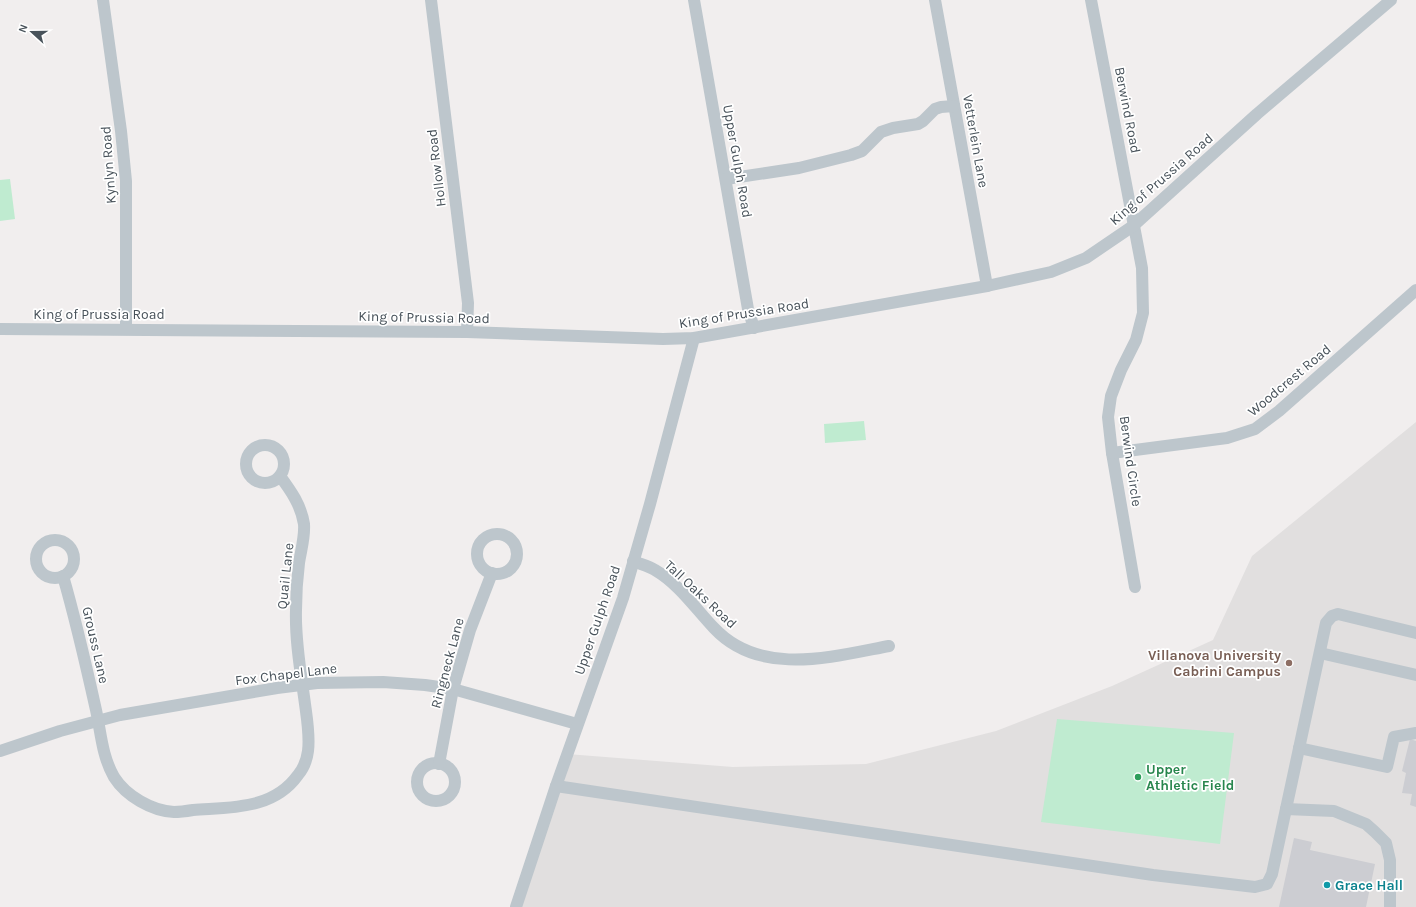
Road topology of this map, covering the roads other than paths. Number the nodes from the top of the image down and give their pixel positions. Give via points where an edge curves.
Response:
1 (103, 0) edge
2 (431, 0) edge
3 (694, 0) edge
4 (935, 0) edge
5 (1091, 0) edge
6 (1391, 0) edge
7 (954, 106) junction
8 (726, 179) junction
9 (1133, 226) junction
10 (987, 286) junction
11 (1416, 290) edge
12 (754, 328) junction
13 (0, 329) edge
14 (126, 329) junction
15 (468, 332) junction
16 (694, 338) junction
17 (1112, 453) junction
18 (280, 476) dead end
19 (633, 561) junction
20 (492, 573) dead end
21 (64, 576) dead end
22 (1135, 587) dead end
23 (1416, 633) edge
24 (889, 646) dead end
25 (1320, 653) junction
26 (1416, 675) edge
27 (302, 684) junction
28 (453, 689) junction
29 (98, 721) junction
30 (577, 724) junction
31 (1416, 733) edge
32 (1299, 748) junction
33 (0, 751) edge
34 (439, 764) dead end
35 (556, 786) junction
36 (1286, 809) junction
37 (516, 907) edge
38 (1390, 907) edge

1 - 14 street, Kynlyn Road via 122,131 126,181
2 - 15 street, Hollow Road via 468,303
3 - 8 street, Upper Gulph Road
4 - 7 street, Vetterlein Lane
5 - 9 street, Berwind Road
6 - 9 street, King of Prussia Road via 1257,114
7 - 8 street via 935,109 918,124 881,132 862,152 799,168
7 - 10 street, Vetterlein Lane
8 - 12 street, Upper Gulph Road via 748,310
9 - 10 street, King of Prussia Road via 1079,261 1051,272
9 - 17 street, Berwind Circle via 1142,268 1143,313 1136,340 1111,396 1108,417
10 - 12 street, King of Prussia Road
11 - 17 street, Woodcrest Road via 1279,411 1255,428 1227,438
12 - 16 street, King of Prussia Road
13 - 14 street, King of Prussia Road
14 - 15 street, King of Prussia Road
15 - 16 street, King of Prussia Road
16 - 19 street, Upper Gulph Road
17 - 22 street, Berwind Circle
18 - 27 street, Quail Lane via 296,500 304,526 296,591
19 - 24 street, Tall Oaks Road via 665,577 715,629 733,644 753,654 774,659 826,658
19 - 30 street, Upper Gulph Road via 623,598
20 - 28 street, Ringneck Lane via 470,630
21 - 29 street, Grouss Lane
23 - 25 street via 1338,614 1326,623
25 - 26 street
25 - 32 street
27 - 28 street, Fox Chapel Lane via 383,682
27 - 29 street, Fox Chapel Lane
27 - 29 street, Quail Lane via 308,729 308,751 305,760 299,774 284,790 253,804 176,812 143,802 126,792 114,777 103,748
28 - 30 street, Fox Chapel Lane
28 - 34 street, Ringneck Lane
29 - 33 street, Fox Chapel Lane
30 - 35 street, Upper Gulph Road
31 - 32 street via 1394,737 1387,768
32 - 36 street
35 - 36 street via 1153,875 1255,887 1267,884 1272,874
35 - 37 street, Upper Gulph Road
36 - 38 street via 1334,811 1366,824 1375,832 1386,843 1390,860

